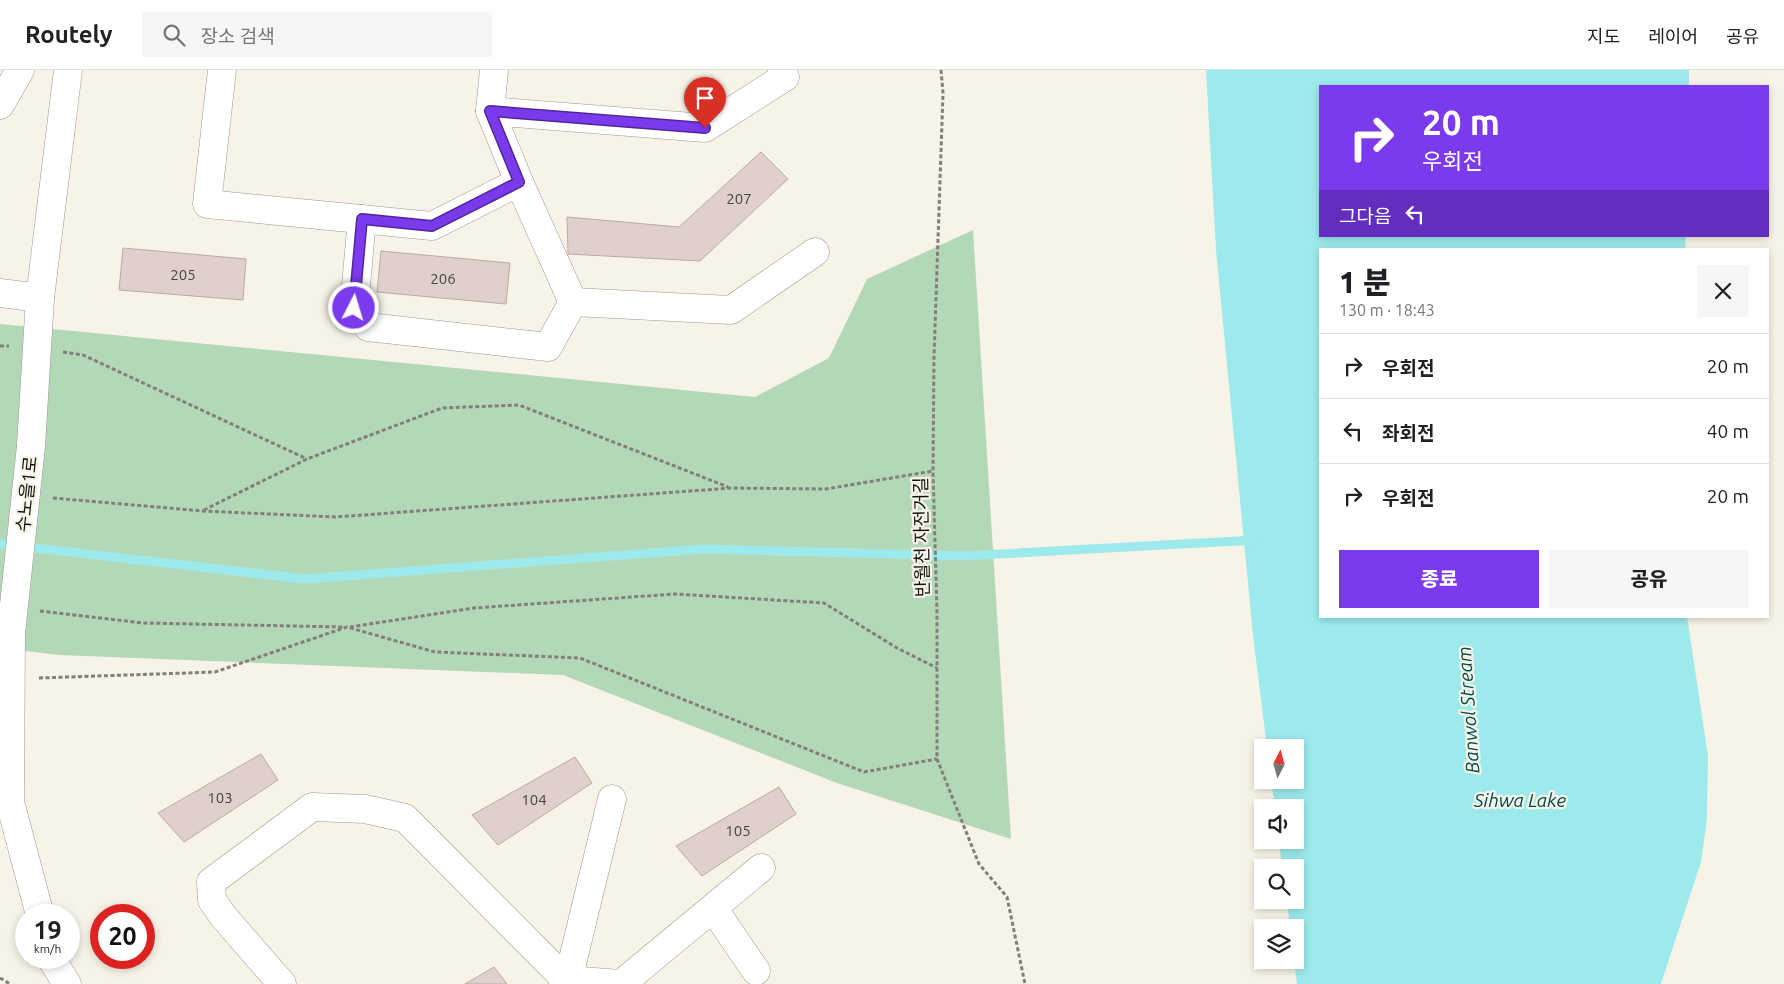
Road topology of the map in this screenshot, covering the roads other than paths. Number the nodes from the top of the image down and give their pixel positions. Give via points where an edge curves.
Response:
1 (20, 70) edge
2 (68, 70) edge
3 (222, 70) edge
4 (494, 70) edge
5 (782, 70) edge
6 (0, 105) edge
7 (490, 111) junction
8 (519, 182) junction
9 (362, 219) junction
10 (814, 252) dead end
11 (0, 293) edge
12 (40, 298) junction
13 (573, 302) junction
14 (612, 799) dead end
15 (761, 868) dead end
16 (37, 904) edge
17 (713, 908) junction
18 (57, 969) edge
19 (756, 971) dead end
20 (567, 983) edge
21 (66, 984) edge
22 (282, 984) edge
23 (621, 984) edge

1 - 6 street
2 - 12 street, 수노을1로
3 - 9 street via 207,204
4 - 7 street
5 - 7 street via 785,77 705,128
7 - 8 street
8 - 9 street via 432,226
8 - 13 street
9 - 13 street via 354,308 368,327 548,347
10 - 13 street via 731,310
11 - 12 street
12 - 16 street, 수노을1로, bridge via 31,446 11,633 10,679 10,802
14 - 20 street
15 - 17 street
17 - 19 street
17 - 23 street
18 - 21 street
20 - 22 street via 405,818 364,809 312,807 211,882 212,900 223,916
20 - 23 street

